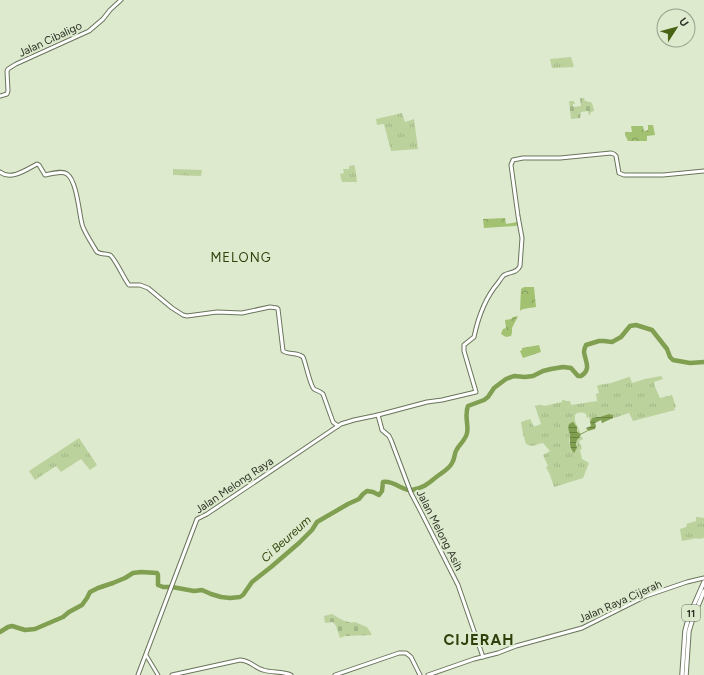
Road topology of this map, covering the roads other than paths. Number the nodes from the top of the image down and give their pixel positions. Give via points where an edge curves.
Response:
1 (121, 0) edge
2 (0, 96) edge
3 (704, 171) edge
4 (0, 172) edge
5 (378, 415) junction
6 (338, 426) junction
7 (704, 578) edge
8 (704, 582) edge
9 (704, 591) edge
10 (685, 647) junction
11 (146, 655) junction
12 (483, 656) junction
13 (181, 674) edge
14 (138, 675) edge
15 (158, 675) edge
16 (172, 675) edge
17 (292, 675) edge
18 (335, 675) edge
19 (420, 675) edge
20 (428, 675) edge
21 (682, 675) edge
22 (686, 675) edge

1 - 2 main road, Jalan Cibaligo via 94,28 8,69 8,91 7,94
3 - 5 main road, Jalan Melong Raya via 624,175 619,173 614,153 513,160 511,165 522,238 520,266 516,271 504,276 492,290 485,302 474,337 464,345 476,392
4 - 6 main road via 4,175 23,172 37,164 46,175 66,173 71,178 83,227 97,252 112,256 129,285 148,288 186,316 277,308 283,351 303,358 314,389 323,394 333,422
5 - 6 main road, Jalan Melong Raya
5 - 12 main road, Jalan Melong Asih via 382,430 391,440 411,493 458,585
6 - 11 main road, Jalan Melong Raya via 197,519
7 - 12 main road, Jalan Raya Cijerah via 646,596 582,628
8 - 10 highway, 11 via 687,623 684,634
9 - 10 highway, 11
10 - 21 highway, 11
10 - 22 highway, 11
11 - 14 main road, Jalan Melong Raya
11 - 15 street
12 - 20 main road, Jalan Raya Cijerah
13 - 16 main road
13 - 17 main road via 240,660 249,661 263,670
18 - 19 main road via 404,653 411,656

